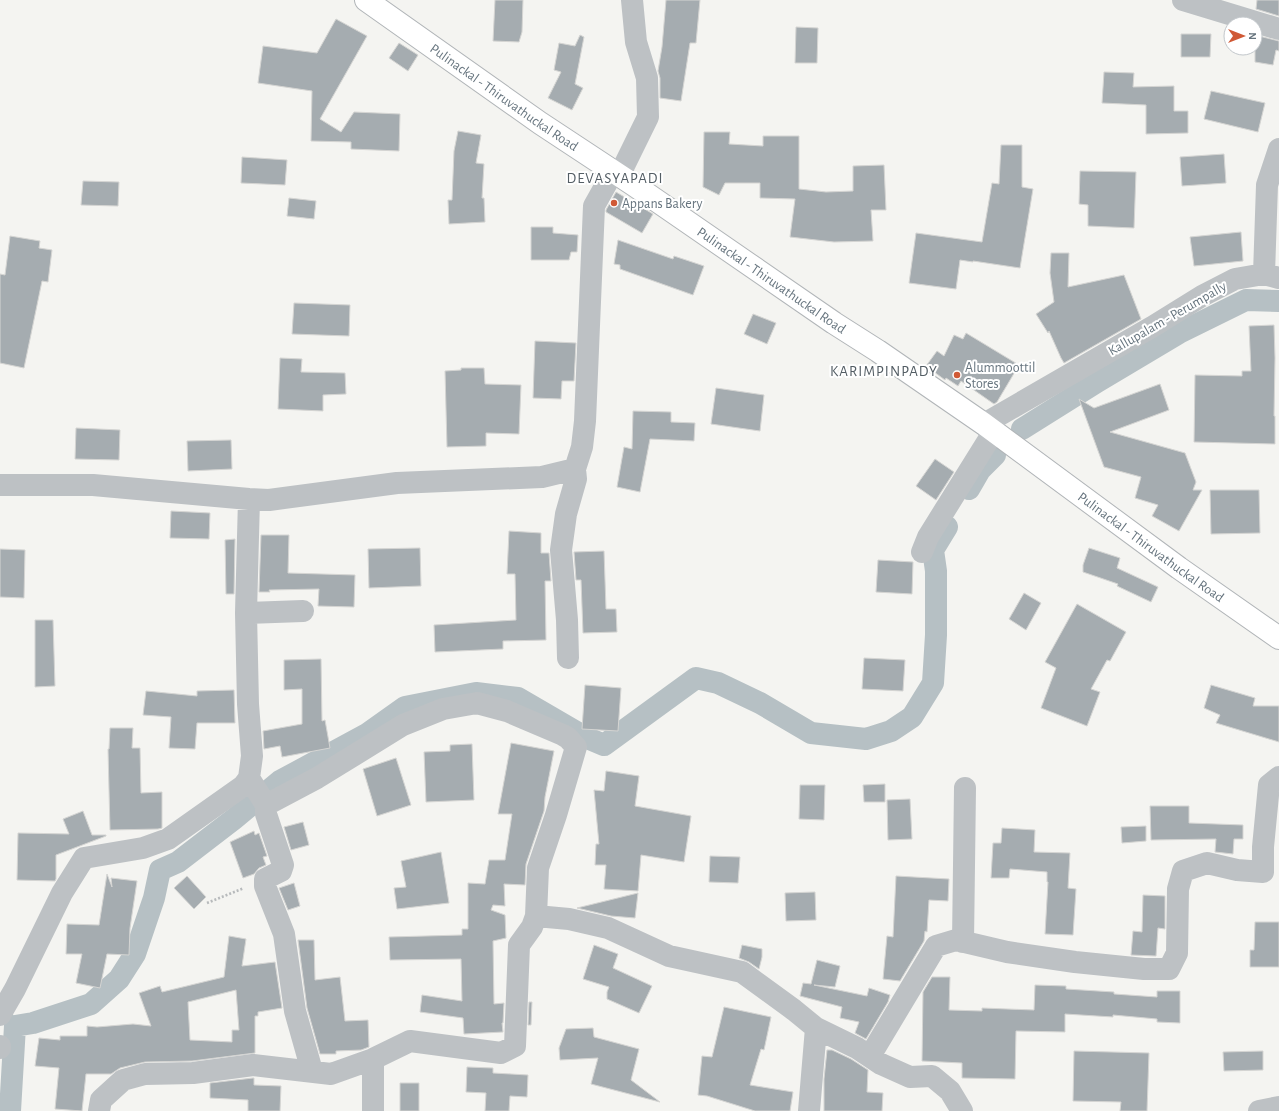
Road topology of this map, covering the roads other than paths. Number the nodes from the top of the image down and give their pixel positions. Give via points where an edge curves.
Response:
1 (366, 0) edge
2 (632, 0) edge
3 (1183, 0) edge
4 (1279, 29) edge
5 (1279, 149) edge
6 (616, 174) junction
7 (1272, 276) edge
8 (993, 430) junction
9 (575, 469) junction
10 (0, 485) edge
11 (250, 500) junction
12 (922, 552) dead end
13 (304, 611) dead end
14 (246, 613) junction
15 (1279, 638) edge
16 (568, 658) dead end
17 (1279, 777) edge
18 (249, 778) junction
19 (965, 788) dead end
20 (264, 803) junction
21 (536, 916) junction
22 (963, 942) junction
23 (1, 1014) edge
24 (816, 1028) junction
25 (870, 1056) junction
26 (373, 1059) junction
27 (312, 1072) junction
28 (1279, 1107) edge
29 (99, 1111) edge
30 (373, 1111) edge
31 (809, 1111) edge
32 (962, 1111) edge
33 (1258, 1111) edge

1 - 6 main road, Pulinackal - Thiruvathuckal Road
2 - 6 street via 636,42 647,78 648,116
3 - 4 street
5 - 7 street, Kallupalam - Perumpally via 1267,185
6 - 8 main road, Pulinackal - Thiruvathuckal Road
6 - 9 street via 594,206 585,421 582,447
7 - 8 street, Kallupalam - Perumpally via 1236,279 1202,296
8 - 12 street via 928,537
8 - 15 main road, Pulinackal - Thiruvathuckal Road via 1179,568
9 - 11 street via 542,478 397,483 269,500
9 - 16 street via 576,479 566,514 561,550
10 - 11 street via 93,485
11 - 14 street
13 - 14 street
14 - 18 street via 252,756
17 - 22 street via 1269,785 1263,872 1207,864 1183,871 1178,889 1177,953 1169,969 1075,962 1007,952
18 - 20 street
18 - 23 street via 243,786 168,839 143,848 84,858 62,893
19 - 22 street
20 - 21 street via 317,778 403,725 443,709 477,703 508,710 563,735 576,747 538,868
20 - 27 street via 283,864 281,871 265,879 265,886 284,934 295,1011
21 - 24 street via 569,919 608,928 669,956 742,972
21 - 26 street via 532,927 519,945 515,1046 501,1053 410,1041
22 - 25 street via 956,940 936,946
24 - 25 street
24 - 31 street
25 - 32 street via 910,1077 932,1076 950,1091
26 - 27 street via 330,1074
26 - 30 street
27 - 29 street via 253,1065 193,1073 144,1074 123,1080 101,1100
28 - 33 street

